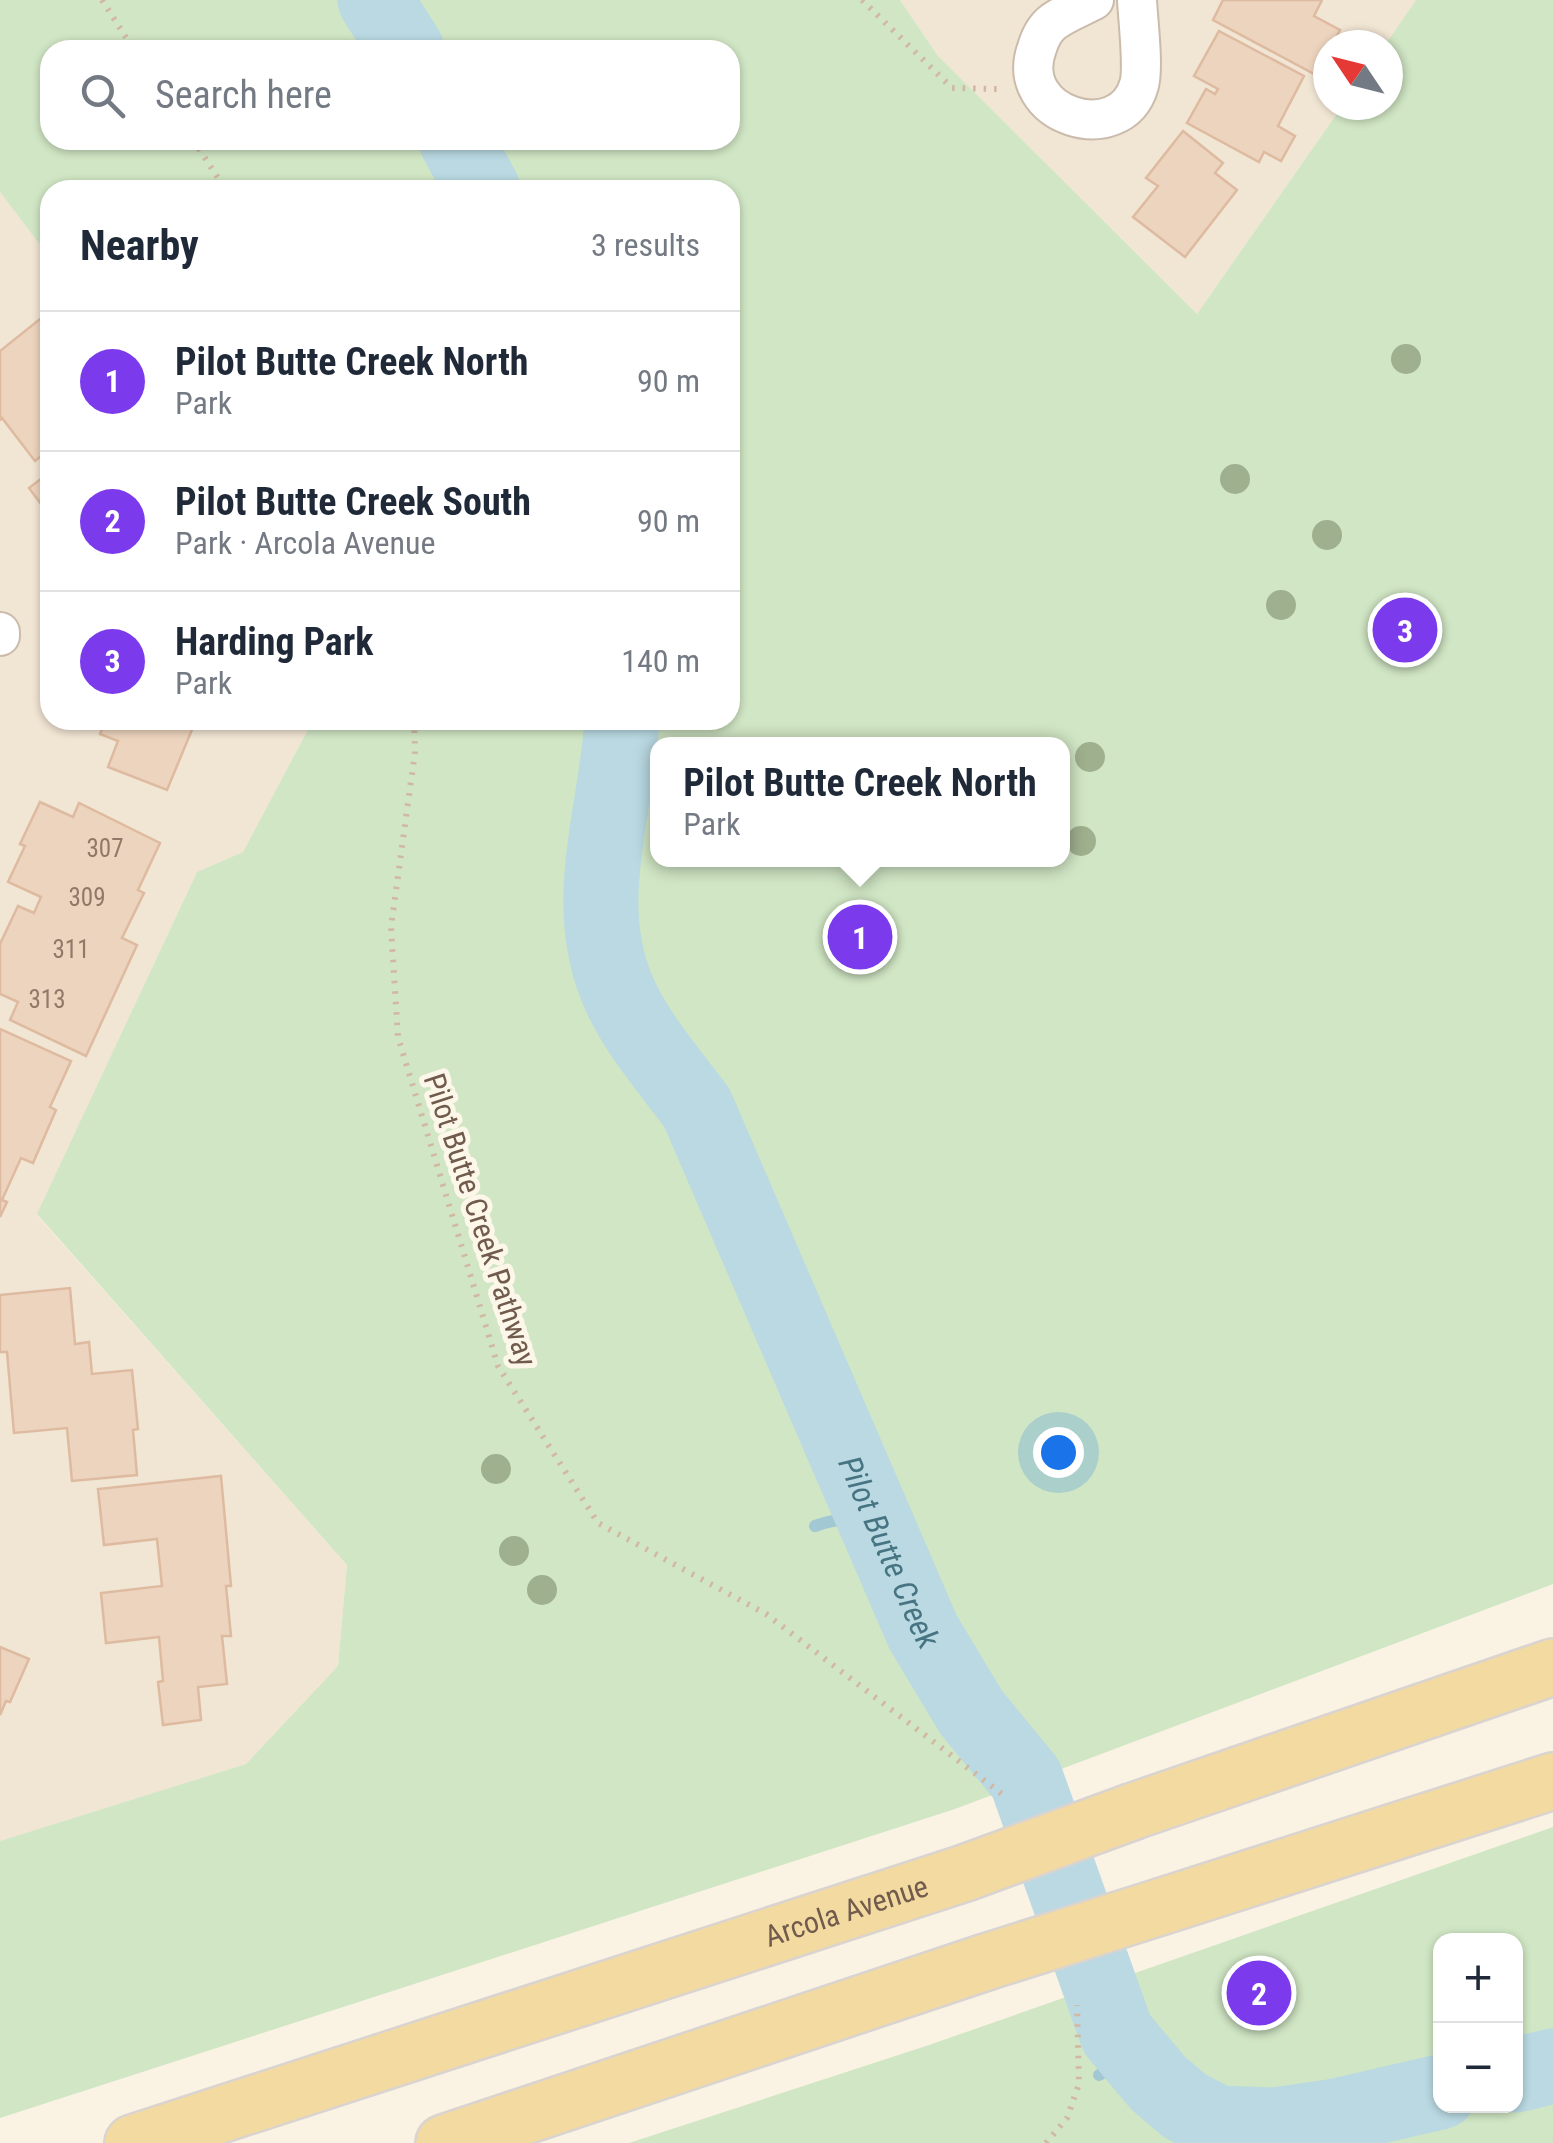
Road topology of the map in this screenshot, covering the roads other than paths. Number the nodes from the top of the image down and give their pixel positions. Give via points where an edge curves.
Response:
1 (1094, 0) edge
2 (1137, 0) edge
3 (1553, 1667) edge
4 (1553, 1781) edge
5 (133, 2143) edge
6 (444, 2143) edge

1 - 2 street via 1052,23 1034,55 1034,73 1051,105 1083,120 1118,112 1140,84
3 - 5 main road, Arcola Avenue, bridge via 965,1873
4 - 6 main road, bridge

